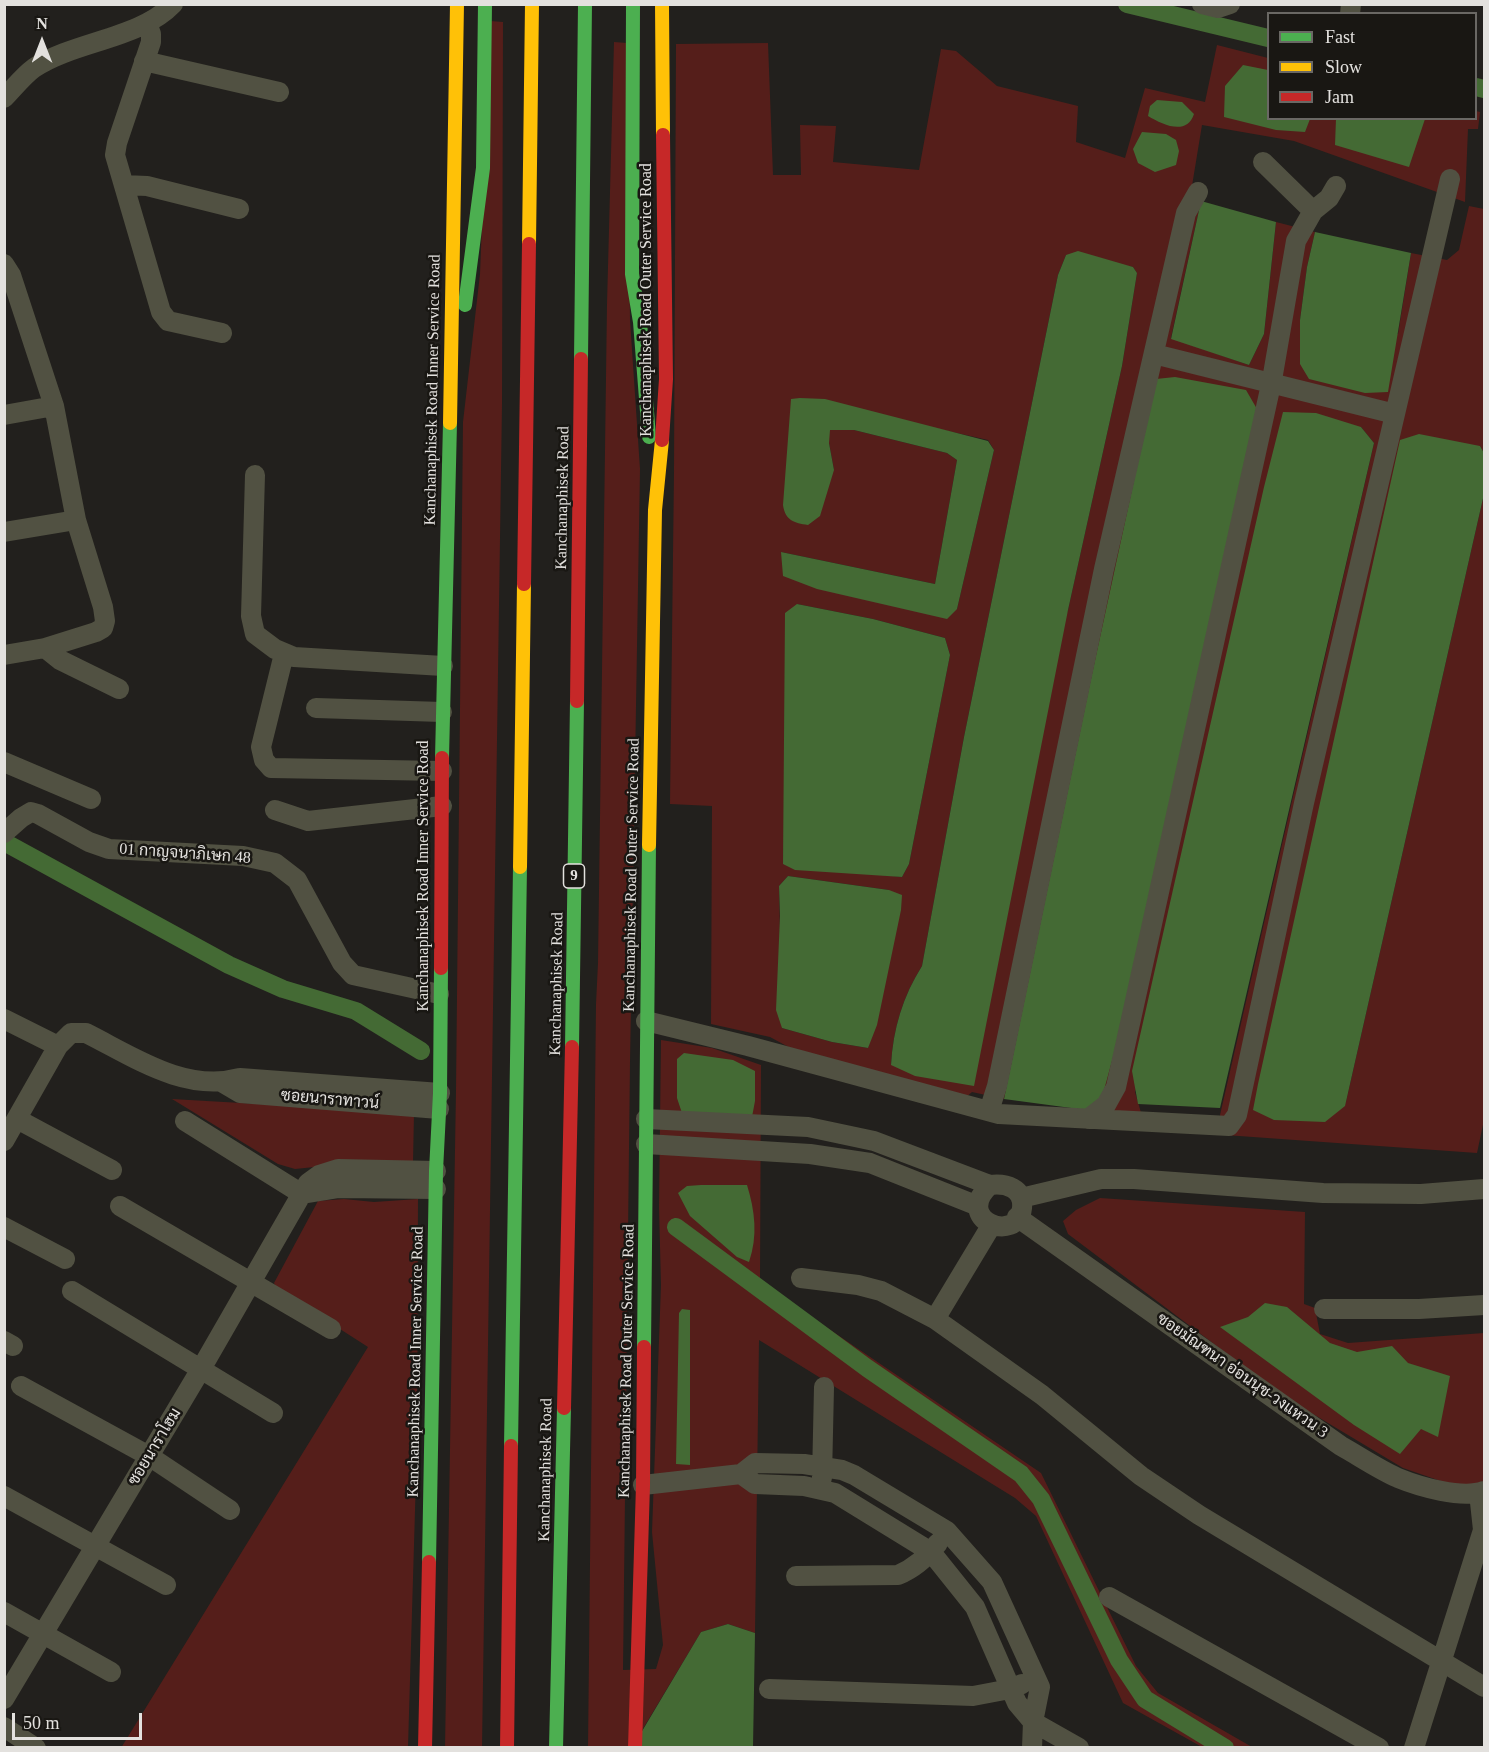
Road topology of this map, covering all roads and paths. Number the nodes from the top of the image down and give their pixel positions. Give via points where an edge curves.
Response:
1 (173, 4) edge
2 (457, 4) edge
3 (485, 4) edge
4 (532, 4) edge
5 (585, 4) edge
6 (633, 4) edge
7 (662, 4) edge
8 (1202, 4) edge
9 (1230, 4) edge
10 (147, 23) junction
11 (144, 61) junction
12 (279, 93) dead end
13 (4, 98) edge
14 (1263, 162) dead end
15 (1450, 179) dead end
16 (124, 185) junction
17 (1336, 186) dead end
18 (1198, 192) dead end
19 (239, 209) dead end
20 (1313, 211) junction
21 (4, 264) edge
22 (665, 272) junction
23 (632, 274) junction
24 (10, 290) edge
25 (222, 333) dead end
26 (1154, 354) junction
27 (1271, 384) junction
28 (451, 404) junction
29 (54, 406) junction
30 (1395, 414) junction
31 (4, 415) edge
32 (255, 475) dead end
33 (655, 510) junction
34 (76, 520) junction
35 (4, 532) edge
36 (45, 648) junction
37 (284, 654) junction
38 (4, 655) edge
39 (443, 666) junction
40 (119, 689) dead end
41 (316, 708) dead end
42 (442, 712) junction
43 (4, 762) edge
44 (442, 771) junction
45 (91, 799) dead end
46 (442, 806) junction
47 (275, 810) dead end
48 (4, 833) edge
49 (440, 994) junction
50 (4, 1019) edge
51 (646, 1021) junction
52 (58, 1046) junction
53 (439, 1101) junction
54 (989, 1111) junction
55 (17, 1119) junction
56 (646, 1119) junction
57 (1088, 1119) junction
58 (185, 1121) dead end
59 (4, 1141) edge
60 (646, 1144) junction
61 (112, 1170) dead end
62 (436, 1180) junction
63 (990, 1185) junction
64 (1485, 1189) edge
65 (302, 1194) junction
66 (120, 1206) dead end
67 (978, 1206) junction
68 (1019, 1208) junction
69 (992, 1226) junction
70 (4, 1227) edge
71 (65, 1259) dead end
72 (801, 1278) dead end
73 (251, 1282) junction
74 (72, 1291) dead end
75 (1485, 1305) edge
76 (1324, 1309) dead end
77 (935, 1319) junction
78 (331, 1329) dead end
79 (201, 1369) junction
80 (21, 1386) dead end
81 (824, 1387) dead end
82 (273, 1413) dead end
83 (149, 1456) junction
84 (823, 1466) junction
85 (741, 1474) junction
86 (643, 1485) junction
87 (821, 1489) junction
88 (1482, 1492) edge
89 (4, 1496) edge
90 (230, 1510) dead end
91 (946, 1531) junction
92 (96, 1546) junction
93 (931, 1552) junction
94 (1478, 1568) edge
95 (796, 1576) dead end
96 (166, 1585) dead end
97 (1109, 1597) dead end
98 (4, 1612) edge
99 (44, 1633) junction
100 (1441, 1662) junction
101 (111, 1672) dead end
102 (1036, 1678) junction
103 (1485, 1687) edge
104 (769, 1689) dead end
105 (1010, 1689) junction
106 (4, 1698) edge
107 (1033, 1722) junction
108 (4, 1727) edge
109 (36, 1748) edge
110 (425, 1748) edge
111 (507, 1748) edge
112 (556, 1748) edge
113 (635, 1748) edge
114 (1032, 1748) edge
115 (1079, 1748) edge
116 (1379, 1748) edge
117 (1414, 1748) edge

1 - 10 street
2 - 28 main road, Kanchanaphisek Road Inner Service Road
3 - 28 main road via 483,168
4 - 111 main road
5 - 112 main road, Kanchanaphisek Road / 9 via 572,1074
6 - 23 main road
7 - 22 main road, Kanchanaphisek Road Outer Service Road
8 - 9 street via 1218,8
10 - 11 street via 151,42
10 - 13 street via 59,55 33,69
11 - 12 street
11 - 16 street via 115,155
14 - 20 street
15 - 30 street
16 - 19 street via 147,186
16 - 25 street via 161,312 168,321
17 - 20 street
18 - 26 street via 1186,213
20 - 27 street via 1296,241
21 - 24 street
22 - 23 main road via 649,290 638,286
22 - 33 main road, Kanchanaphisek Road Outer Service Road via 666,379
23 - 33 main road via 640,322
24 - 29 street
26 - 27 street
26 - 54 street via 1101,581
27 - 30 street
27 - 57 street via 1116,1087 1107,1105
28 - 39 main road, Kanchanaphisek Road Inner Service Road
29 - 31 street
29 - 34 street
30 - 57 street via 1304,803 1237,1115 1229,1126 1212,1127
32 - 37 street via 252,616 255,634
33 - 51 main road, Kanchanaphisek Road Outer Service Road
34 - 35 street
34 - 36 street via 105,621 96,632
36 - 38 street
36 - 40 street via 60,660
37 - 39 street via 336,661
37 - 44 street via 261,747 271,768
39 - 42 main road, Kanchanaphisek Road Inner Service Road
41 - 42 street
42 - 44 main road, Kanchanaphisek Road Inner Service Road
43 - 45 street
44 - 46 main road, Kanchanaphisek Road Inner Service Road
46 - 47 street via 308,822
46 - 49 main road, Kanchanaphisek Road Inner Service Road
48 - 49 street, 01 กาญจนาภิเษก 48 via 31,812 109,849 243,856 275,862 297,880 342,963 353,975
49 - 53 main road, Kanchanaphisek Road Inner Service Road
50 - 52 street
51 - 54 street
51 - 56 main road, Kanchanaphisek Road Outer Service Road
52 - 53 street, ซอยนาราทาวน์ via 71,1033 86,1033 171,1075 224,1083 240,1093
52 - 55 street
53 - 62 main road, Kanchanaphisek Road Inner Service Road
54 - 57 street
55 - 59 street
55 - 61 street
56 - 60 main road, Kanchanaphisek Road Outer Service Road
56 - 63 street, ซอยมัณฑนา อ่อนนุช-วงแหวน 3 via 808,1127 874,1141
58 - 65 street
60 - 67 street via 810,1154 870,1163
60 - 86 main road, Kanchanaphisek Road Outer Service Road
62 - 65 street
62 - 110 main road, Kanchanaphisek Road Inner Service Road
63 - 67 street via 981,1194
63 - 68 street, ซอยมัณฑนา อ่อนนุช-วงแหวน 3 via 1003,1183 1014,1188
64 - 68 street via 1421,1194 1323,1193 1101,1179
65 - 73 street, ซอยนาราโฮม
66 - 73 street
67 - 69 street via 982,1218
68 - 69 street via 1015,1222 1004,1227
68 - 88 street, ซอยมัณฑนา อ่อนนุช-วงแหวน 3 via 1341,1446 1398,1478 1433,1489 1465,1494
69 - 77 street
70 - 71 street
72 - 77 street via 881,1291
73 - 78 street
73 - 79 street, ซอยนาราโฮม
74 - 79 street
75 - 76 street
77 - 100 street via 1042,1395 1141,1476
79 - 82 street
79 - 83 street, ซอยนาราโฮม
80 - 83 street
81 - 84 street
83 - 90 street
83 - 92 street, ซอยนาราโฮม
84 - 85 street via 755,1463
84 - 87 street
84 - 91 street via 854,1475
85 - 86 street
85 - 87 street via 755,1484
86 - 113 main road, Kanchanaphisek Road Outer Service Road
87 - 93 street via 845,1497
88 - 94 street
89 - 92 street
91 - 93 street
91 - 102 street via 992,1582
92 - 96 street
92 - 99 street, ซอยนาราโฮม
93 - 95 street via 911,1570 898,1575
93 - 105 street via 975,1607
94 - 100 street
97 - 116 street
98 - 99 street
99 - 101 street
99 - 106 street, ซอยนาราโฮม
100 - 103 street
100 - 117 street
102 - 105 street
102 - 107 street via 1040,1691
104 - 105 street via 973,1696
105 - 107 street
107 - 114 street
107 - 115 street
108 - 109 street

